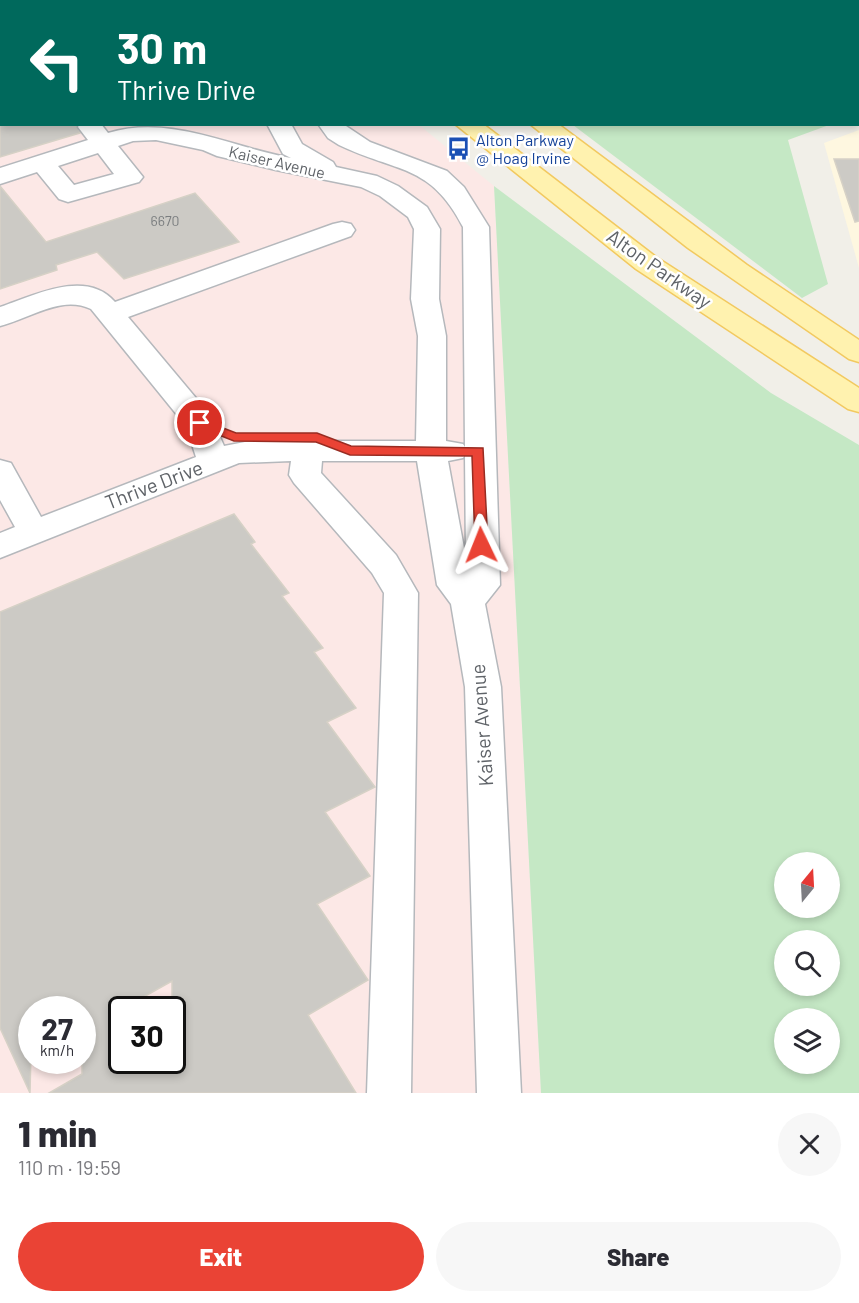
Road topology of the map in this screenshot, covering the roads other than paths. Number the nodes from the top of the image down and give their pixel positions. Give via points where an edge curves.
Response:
1 (275, 126) edge
2 (278, 126) edge
3 (331, 126) edge
4 (470, 126) edge
5 (545, 126) edge
6 (187, 131) edge
7 (97, 134) edge
8 (210, 144) junction
9 (43, 164) junction
10 (0, 176) edge
11 (345, 176) junction
12 (342, 230) dead end
13 (110, 314) junction
14 (0, 317) edge
15 (859, 353) edge
16 (859, 402) edge
17 (200, 423) junction
18 (308, 451) junction
19 (350, 451) junction
20 (431, 451) junction
21 (478, 451) junction
22 (214, 462) junction
23 (0, 471) edge
24 (34, 533) junction
25 (0, 546) edge
26 (467, 600) junction
27 (389, 1093) edge
28 (499, 1093) edge

1 - 8 street, Kaiser Avenue via 254,142
2 - 11 street, Kaiser Avenue via 292,149
3 - 21 street via 345,141 405,159 439,176 460,195 476,227
4 - 16 main road, Alton Parkway via 645,263
5 - 15 main road via 703,248
6 - 7 street, Kaiser Avenue
6 - 8 street, Kaiser Avenue
7 - 9 street, Kaiser Avenue
7 - 9 street via 130,177 68,194
8 - 11 street, Kaiser Avenue via 246,156
9 - 10 street, Kaiser Avenue
11 - 20 street, Kaiser Avenue via 389,191 418,213 427,229 425,299 432,336
12 - 13 street
13 - 14 street via 101,303 81,294 62,295
13 - 17 street
17 - 19 street, Thrive Drive via 234,437 317,438
17 - 22 street
18 - 19 street, Thrive Drive
18 - 22 street, Thrive Drive via 250,451
18 - 27 street via 305,475 384,564 401,593
19 - 20 street, Thrive Drive
20 - 21 street, Thrive Drive
20 - 26 street, Kaiser Avenue via 454,585
21 - 26 street via 483,585
22 - 24 street, Thrive Drive
23 - 24 street
24 - 25 street, Thrive Drive
26 - 28 street, Kaiser Avenue via 483,687

